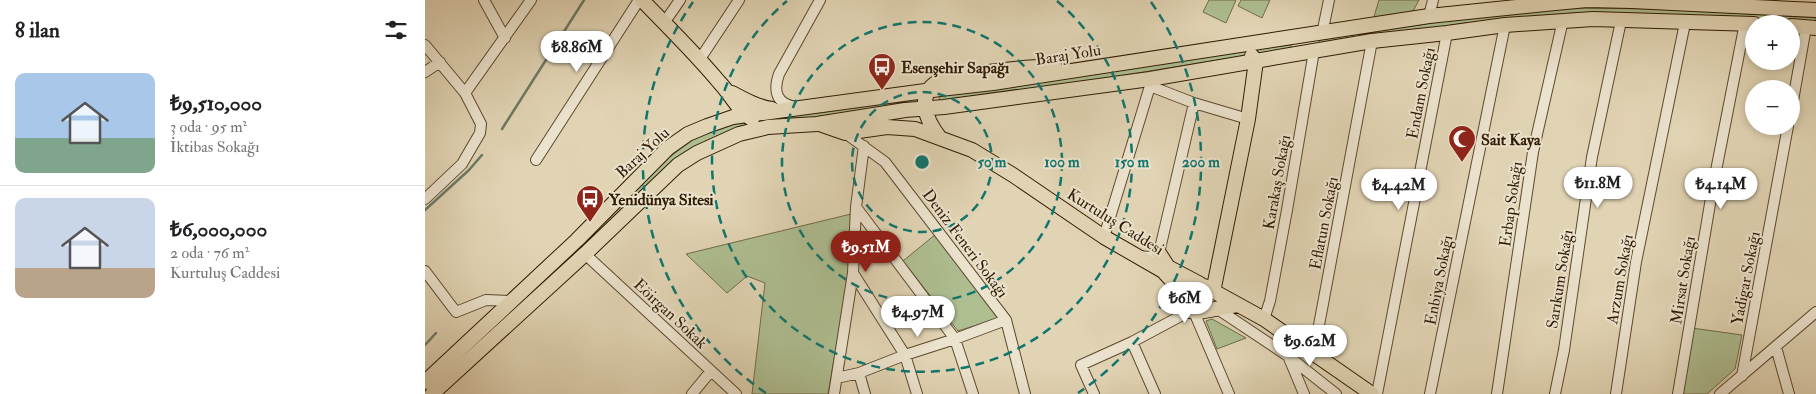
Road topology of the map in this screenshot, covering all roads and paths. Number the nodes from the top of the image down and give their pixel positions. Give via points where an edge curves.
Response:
1 (484, 0) edge
2 (531, 0) edge
3 (640, 0) edge
4 (680, 0) edge
5 (739, 0) edge
6 (820, 0) edge
7 (1329, 0) edge
8 (1433, 0) edge
9 (1587, 0) edge
10 (1816, 10) edge
11 (1429, 16) junction
12 (1563, 20) junction
13 (1621, 21) junction
14 (664, 23) junction
15 (1685, 23) junction
16 (1745, 24) edge
17 (1505, 25) junction
18 (1811, 28) edge
19 (1447, 33) junction
20 (1322, 34) junction
21 (505, 38) junction
22 (1372, 41) junction
23 (425, 45) edge
24 (1238, 45) junction
25 (1745, 46) edge
26 (1314, 50) junction
27 (700, 59) junction
28 (1257, 61) junction
29 (439, 62) junction
30 (425, 72) edge
31 (1799, 80) edge
32 (1150, 83) junction
33 (727, 90) junction
34 (930, 90) junction
35 (465, 93) junction
36 (897, 95) junction
37 (1194, 103) junction
38 (803, 107) junction
39 (925, 108) junction
40 (784, 110) junction
41 (905, 110) junction
42 (746, 116) junction
43 (1247, 119) junction
44 (817, 124) junction
45 (769, 127) junction
46 (887, 127) junction
47 (845, 133) junction
48 (1787, 135) edge
49 (940, 138) junction
50 (864, 146) junction
51 (536, 160) dead end
52 (425, 199) edge
53 (856, 208) junction
54 (1104, 237) junction
55 (574, 243) junction
56 (1159, 253) junction
57 (585, 254) junction
58 (1139, 256) junction
59 (425, 272) edge
60 (853, 273) junction
61 (1206, 287) junction
62 (512, 302) junction
63 (1237, 305) junction
64 (1197, 309) junction
65 (1816, 312) edge
66 (1264, 319) junction
67 (1006, 320) junction
68 (955, 339) junction
69 (1132, 342) junction
70 (1776, 347) junction
71 (1314, 352) junction
72 (905, 356) junction
73 (1288, 356) junction
74 (711, 371) junction
75 (859, 373) junction
76 (1742, 376) junction
77 (837, 378) junction
78 (425, 382) edge
79 (1734, 389) edge
80 (432, 394) edge
81 (691, 394) edge
82 (736, 394) edge
83 (834, 394) edge
84 (865, 394) edge
85 (917, 394) edge
86 (973, 394) edge
87 (1025, 394) edge
88 (1094, 394) edge
89 (1155, 394) edge
90 (1229, 394) edge
91 (1304, 394) edge
92 (1336, 394) edge
93 (1372, 394) edge
94 (1377, 394) edge
95 (1430, 394) edge
96 (1497, 394) edge
97 (1555, 394) edge
98 (1616, 394) edge
99 (1678, 394) edge
100 (1720, 394) edge
101 (1789, 394) edge

1 - 21 street
2 - 21 street
3 - 14 main road
3 - 51 street
4 - 14 street
5 - 27 street
6 - 38 street via 775,85 781,101
7 - 20 street
8 - 11 street
9 - 10 main road, Baraj Yolu
9 - 11 main road, Baraj Yolu
11 - 20 main road, Baraj Yolu
12 - 13 main road, Baraj Yolu
12 - 17 main road, Baraj Yolu
12 - 96 street, Erbap Sokağı via 1533,152
13 - 15 main road, Baraj Yolu
13 - 97 street, Sarıkum Sokağı via 1592,157
14 - 27 main road
15 - 16 main road, Baraj Yolu
15 - 98 street, Arzum Sokağı via 1636,262
17 - 19 main road, Baraj Yolu
17 - 95 street, Enbiya Sokağı
18 - 31 street
19 - 22 main road, Baraj Yolu
19 - 94 street, Endam Sokağı
20 - 24 main road, Baraj Yolu
21 - 35 street
22 - 26 main road, Baraj Yolu
22 - 71 street, Eflatun Sokağı
23 - 29 street
24 - 28 main road
24 - 34 main road, Baraj Yolu
25 - 99 street, Mirsat Sokağı via 1713,186
26 - 28 main road, Baraj Yolu
26 - 66 street, Karakaş Sokağı via 1287,210
27 - 33 main road
28 - 32 main road, Baraj Yolu
28 - 43 main road
29 - 30 street
29 - 35 street
32 - 37 street
32 - 39 main road, Baraj Yolu
32 - 54 street
33 - 40 main road via 764,108
33 - 42 main road
34 - 36 main road, Baraj Yolu
34 - 39 main road
35 - 52 street via 481,124 480,133 462,164
36 - 38 main road, Baraj Yolu
36 - 41 main road via 903,100
37 - 43 street
37 - 56 street
38 - 40 main road, Baraj Yolu
39 - 41 main road, Baraj Yolu
39 - 49 main road via 930,125
40 - 42 main road, Baraj Yolu
41 - 44 main road, Baraj Yolu
41 - 46 main road via 897,125
42 - 45 main road
42 - 55 main road, Baraj Yolu via 707,126 668,148
43 - 61 main road
44 - 45 main road, Baraj Yolu
44 - 47 main road
45 - 57 main road, Baraj Yolu via 697,152 678,165
46 - 47 main road, Kurtuluş Caddesi
46 - 49 main road, Kurtuluş Caddesi via 915,129
47 - 50 street, Deniz Feneri Sokağı
48 - 76 street, Yadigar Sokağı
49 - 54 main road, Kurtuluş Caddesi via 972,150
50 - 53 street
50 - 67 street, Deniz Feneri Sokağı via 885,162
53 - 60 street
53 - 68 street
54 - 58 main road, Kurtuluş Caddesi
55 - 57 main road
55 - 62 main road, Baraj Yolu
56 - 58 street
56 - 61 main road via 1168,267
57 - 74 street, Eöirgan Sokak
57 - 80 main road, Baraj Yolu
58 - 64 main road, Kurtuluş Caddesi via 1163,271
59 - 62 street via 456,312 486,300
60 - 72 street
60 - 77 street
61 - 63 main road
61 - 64 main road via 1209,305
61 - 64 main road via 1187,287 1183,294
62 - 78 main road, Baraj Yolu
63 - 64 main road
63 - 66 main road
64 - 69 street
64 - 73 street
64 - 90 street
65 - 70 street
66 - 71 main road
67 - 68 street
67 - 87 street, Deniz Feneri Sokağı
68 - 72 street
68 - 86 street
69 - 88 street via 1081,365
69 - 89 street
70 - 76 street
70 - 101 street
71 - 93 main road
72 - 75 street
72 - 85 street
73 - 91 street
73 - 92 street
74 - 81 street
74 - 82 street, Eöirgan Sokak
75 - 77 street
75 - 84 street
76 - 79 street
77 - 83 street
79 - 100 street

